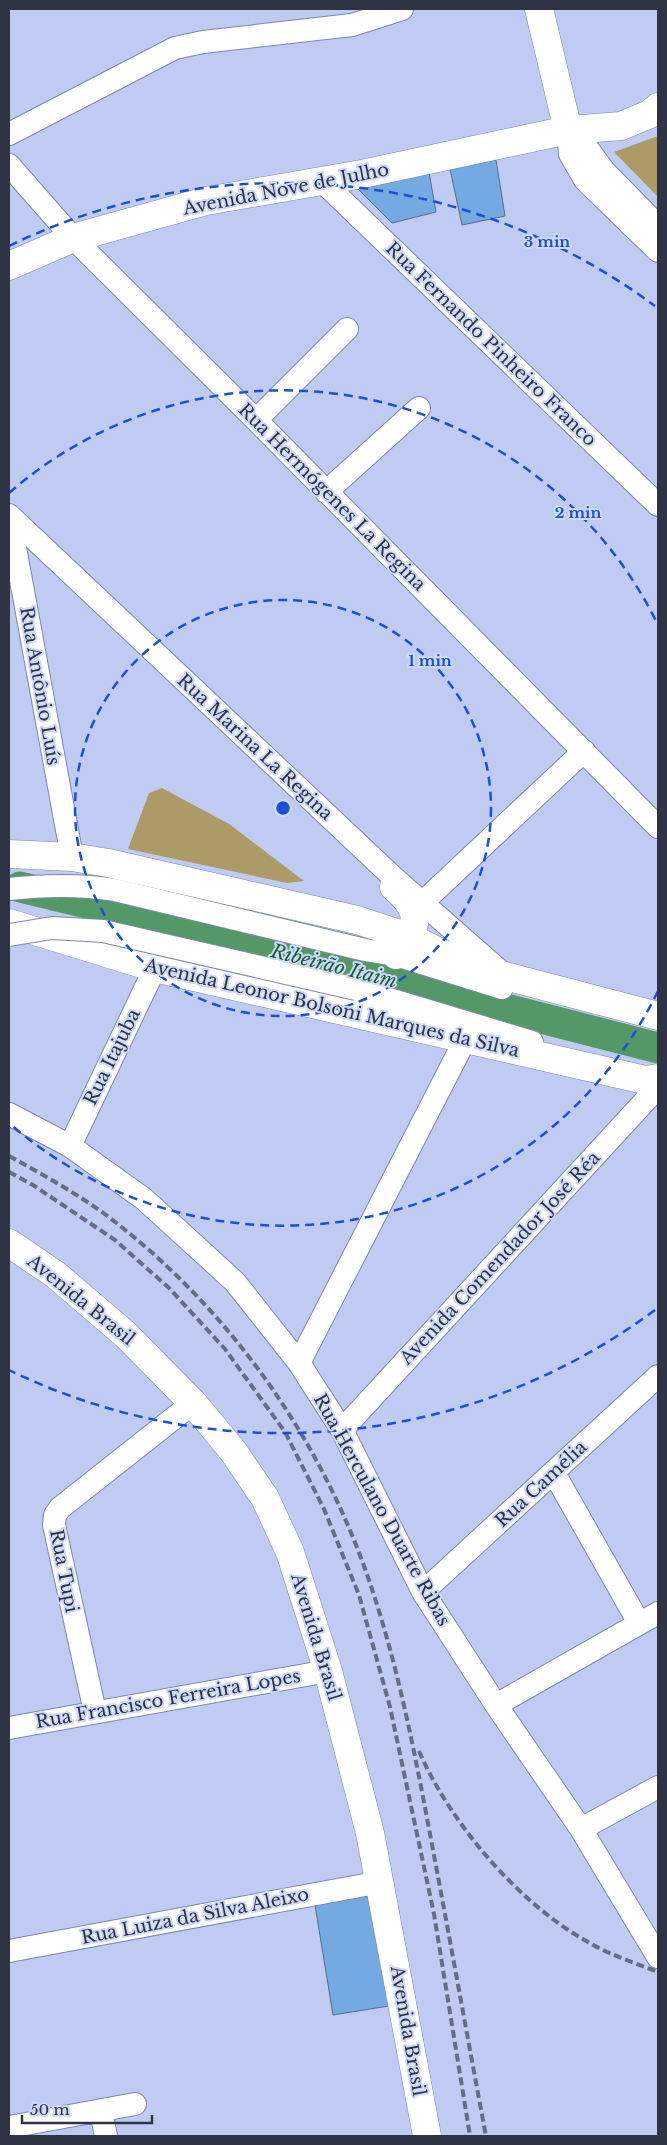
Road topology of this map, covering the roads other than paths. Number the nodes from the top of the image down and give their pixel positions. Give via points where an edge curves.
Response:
1 (402, 9) edge
2 (539, 9) edge
3 (658, 107) edge
4 (568, 130) junction
5 (9, 134) edge
6 (9, 165) edge
7 (323, 182) junction
8 (658, 226) edge
9 (73, 238) junction
10 (658, 251) edge
11 (9, 266) edge
12 (348, 329) dead end
13 (419, 408) dead end
14 (256, 420) junction
15 (326, 492) junction
16 (658, 505) edge
17 (9, 515) edge
18 (584, 751) junction
19 (658, 827) edge
20 (9, 854) edge
21 (72, 857) junction
22 (394, 882) junction
23 (9, 889) edge
24 (422, 903) junction
25 (357, 920) junction
26 (9, 923) edge
27 (9, 935) edge
28 (402, 946) junction
29 (155, 968) junction
30 (484, 974) junction
31 (658, 1016) edge
32 (658, 1025) edge
33 (466, 1038) junction
34 (658, 1077) edge
35 (658, 1086) edge
36 (9, 1114) edge
37 (70, 1146) junction
38 (9, 1243) edge
39 (299, 1363) junction
40 (658, 1376) edge
41 (193, 1403) junction
42 (342, 1430) junction
43 (554, 1474) junction
44 (424, 1592) junction
45 (649, 1618) edge
46 (328, 1671) junction
47 (496, 1705) junction
48 (95, 1712) junction
49 (9, 1728) edge
50 (658, 1787) edge
51 (581, 1829) junction
52 (381, 1882) junction
53 (631, 1909) junction
54 (658, 1920) edge
55 (9, 1950) edge
56 (658, 1957) edge
57 (135, 2104) dead end
58 (101, 2112) junction
59 (9, 2127) edge
60 (106, 2136) edge
61 (427, 2136) edge

1 - 5 street via 352,25 175,48
2 - 4 main road
3 - 4 main road, Avenida Nove de Julho via 650,114 621,126
4 - 7 main road, Avenida Nove de Julho
4 - 8 street
4 - 10 street via 570,154 584,180
6 - 9 street, Rua Hermógenes La Regina
7 - 9 main road, Avenida Nove de Julho via 206,202
7 - 16 street, Rua Fernando Pinheiro Franco
9 - 11 main road, Avenida Nove de Julho
9 - 14 street, Rua Hermógenes La Regina
12 - 14 street
13 - 15 street
14 - 15 street, Rua Hermógenes La Regina
15 - 18 street, Rua Hermógenes La Regina
17 - 21 street, Rua Antônio Luís
17 - 22 street, Rua Marina La Regina
18 - 19 street, Rua Hermógenes La Regina
18 - 24 street
20 - 21 main road
21 - 25 main road
22 - 24 street, Rua Marina La Regina
22 - 25 main road via 384,904
22 - 28 main road via 415,911 414,926
23 - 28 street via 82,885 115,890 365,950
24 - 30 street, Rua Marina La Regina
25 - 28 main road
26 - 29 main road, Avenida Leonor Bolsoni Marques da Silva
27 - 34 street, Avenida Leonor Bolsoni Marques da Silva, bridge via 52,928 103,932 356,989
28 - 30 main road
29 - 33 main road, Avenida Leonor Bolsoni Marques da Silva
29 - 37 street, Rua Itajuba
30 - 31 main road
30 - 32 street via 563,1005
33 - 34 main road, Avenida Leonor Bolsoni Marques da Silva via 645,1080
33 - 39 street
35 - 42 street, Avenida Comendador José Réa
36 - 37 street, Rua Herculano Duarte Ribas
37 - 39 street, Rua Herculano Duarte Ribas via 144,1199 191,1239 235,1282
38 - 41 main road, Avenida Brasil via 56,1275 126,1335
39 - 42 street, Rua Herculano Duarte Ribas
40 - 43 street, Rua Camélia
41 - 46 main road, Avenida Brasil via 233,1451 265,1498 290,1552
41 - 48 street, Rua Tupi via 55,1515 54,1525
42 - 44 street, Rua Herculano Duarte Ribas
43 - 44 street, Rua Camélia
43 - 45 street
44 - 47 street, Rua Herculano Duarte Ribas
45 - 47 street
46 - 48 street, Rua Francisco Ferreira Lopes
46 - 52 main road, Avenida Brasil
47 - 51 street, Rua Herculano Duarte Ribas
48 - 49 street, Rua Francisco Ferreira Lopes
50 - 51 street
51 - 53 street, Rua Herculano Duarte Ribas
52 - 55 street, Rua Luiza da Silva Aleixo
52 - 61 main road, Avenida Brasil
53 - 54 street
53 - 56 street, Rua Herculano Duarte Ribas
57 - 58 street
58 - 59 street
58 - 60 street

